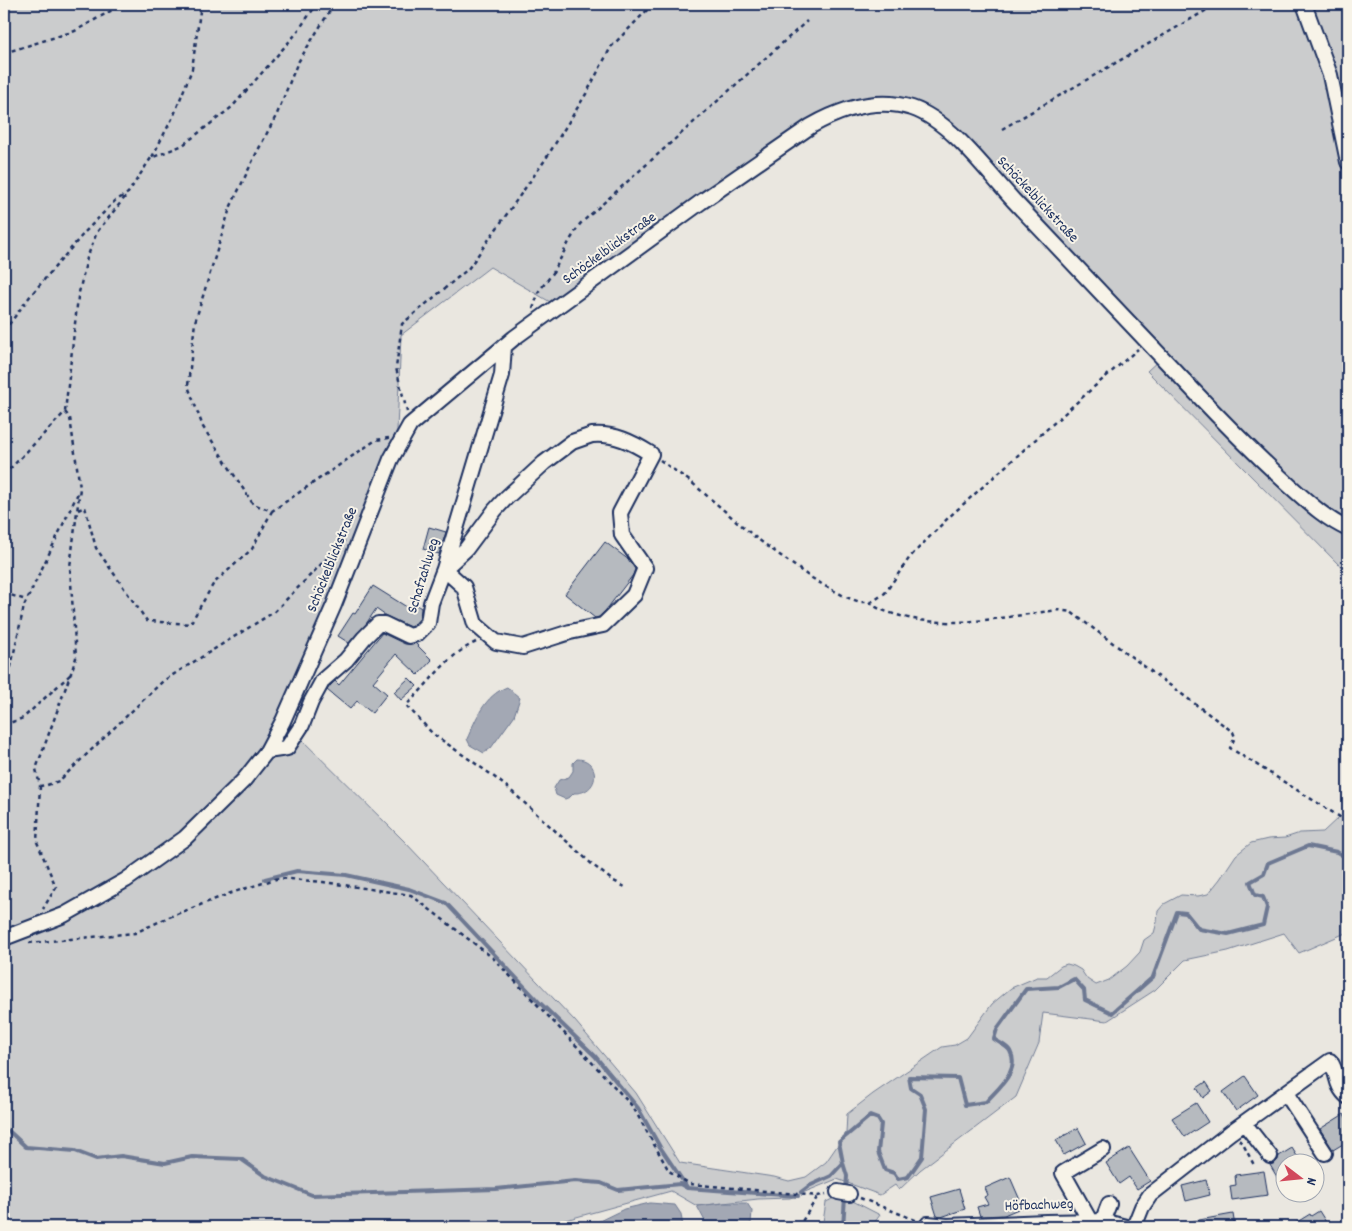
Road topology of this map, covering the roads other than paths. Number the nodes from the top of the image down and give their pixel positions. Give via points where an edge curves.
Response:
1 (1304, 4) edge
2 (1348, 162) edge
3 (504, 346) junction
4 (1348, 529) edge
5 (444, 570) junction
6 (267, 751) junction
7 (4, 938) edge
8 (1286, 1093) junction
9 (1348, 1097) edge
10 (1244, 1123) junction
11 (1103, 1149) dead end
12 (1325, 1152) dead end
13 (1270, 1156) dead end
14 (1109, 1204) dead end
15 (1097, 1223) edge
16 (928, 1224) road end
17 (1064, 1224) edge
18 (1126, 1227) edge
19 (1134, 1227) edge

1 - 2 street via 1330,75
3 - 4 street, Schöckelblickstraße via 824,118 862,105 888,104 911,108 933,118 965,146 1226,425 1319,512
3 - 5 street, Schafzahlweg via 502,375
3 - 6 street, Schöckelblickstraße via 407,430 391,459 334,605
5 - 5 street via 466,549 506,498 572,442 604,434 629,441 650,454 620,513 622,535 645,568 634,595 603,625 523,647 496,642 475,624 464,587
5 - 6 street, Schafzahlweg via 431,604 428,623 417,634 408,636 378,624 324,680 287,748
6 - 7 street, Schöckelblickstraße via 244,780 185,838 126,880 64,915
8 - 9 street via 1330,1062 1342,1092
8 - 10 street
8 - 12 street
10 - 13 street
10 - 19 street via 1150,1194
11 - 15 street via 1063,1173
14 - 15 street
15 - 17 street, Höfbachweg
15 - 18 street, Höfbachweg
16 - 17 street, Höfbachweg

